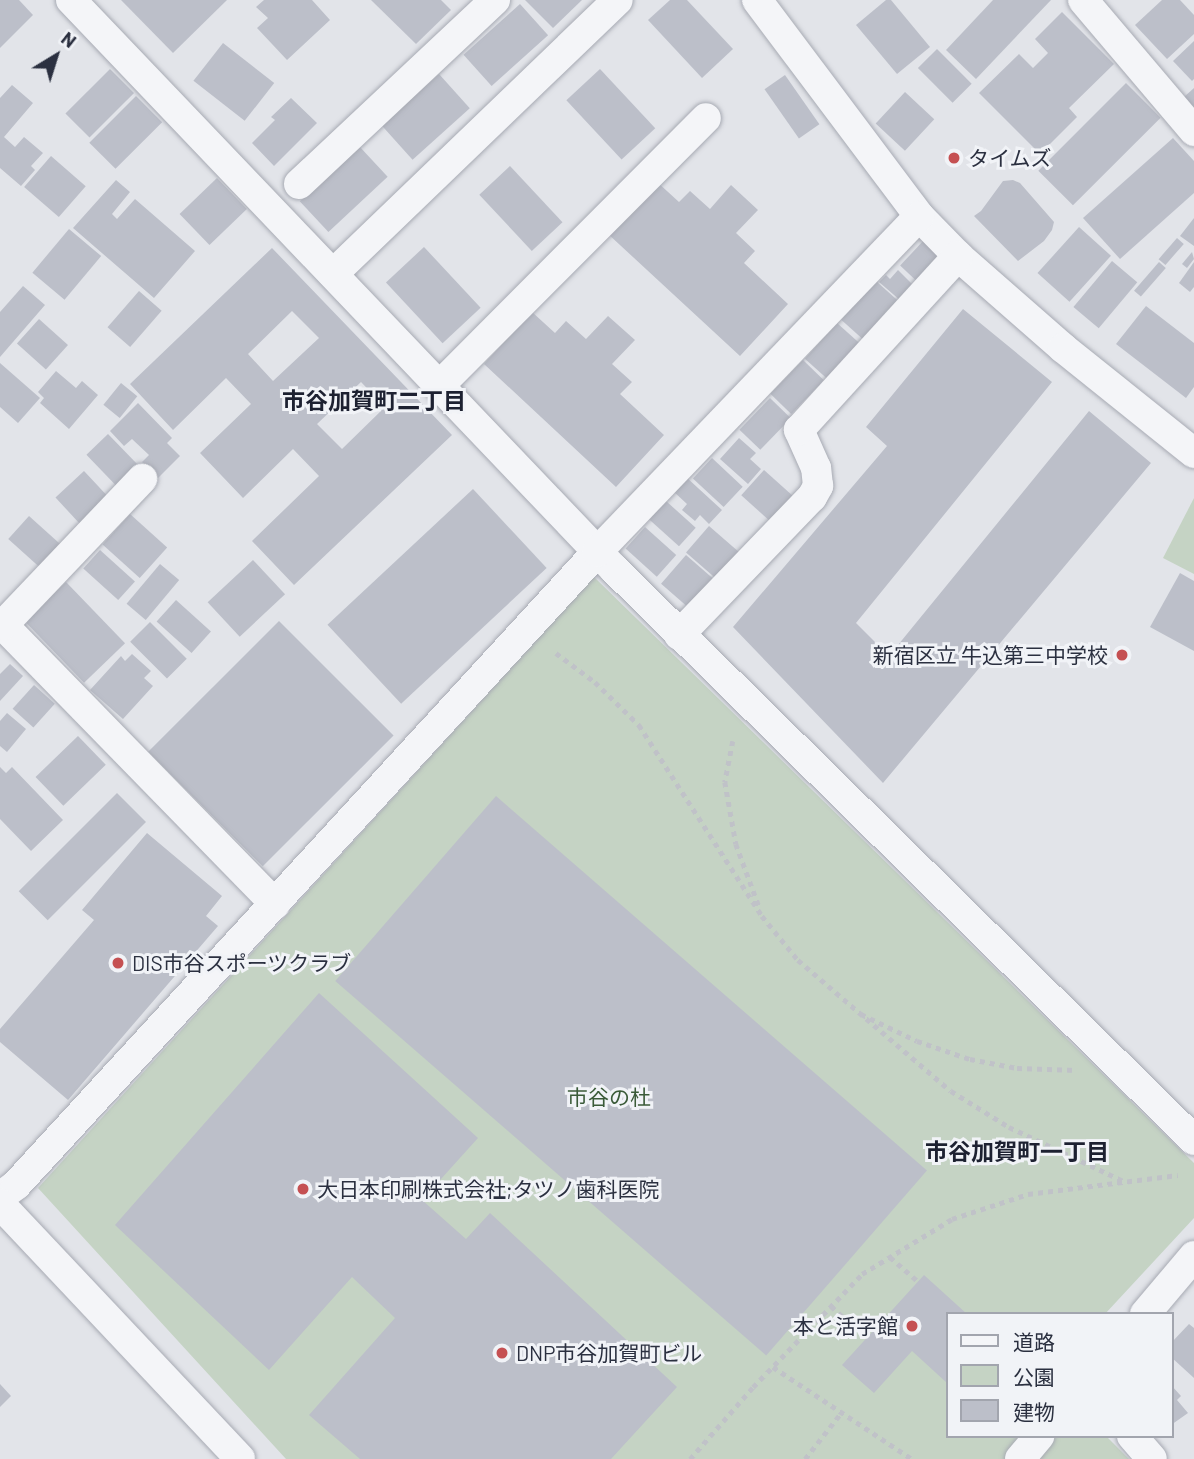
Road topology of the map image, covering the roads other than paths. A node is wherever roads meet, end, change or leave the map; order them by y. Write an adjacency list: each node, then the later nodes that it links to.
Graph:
1 (71, 0): 11 (street)
2 (495, 0): 8 (street)
3 (618, 0): 11 (street)
4 (757, 0): 9 (street)
5 (1083, 0): 7 (street)
6 (706, 118): 12 (street)
7 (1194, 131)
8 (299, 184)
9 (919, 216): 10 (street); 15 (street)
10 (958, 256): 13 (street); 17 (street)
11 (334, 274): 12 (street)
12 (439, 386): 15 (street)
13 (1194, 453)
14 (142, 479): 16 (street)
15 (597, 552): 17 (street); 18 (street)
16 (1, 624): 18 (street)
17 (679, 635): 19 (street)
18 (275, 904): 20 (street)
19 (1194, 1140)
20 (0, 1197)
21 (0, 1204): 26 (street)
22 (1194, 1256): 23 (street)
23 (1147, 1312)
24 (1037, 1438): 27 (street)
25 (1134, 1438): 28 (street)
26 (240, 1459)
27 (1020, 1459)
28 (1152, 1459)

